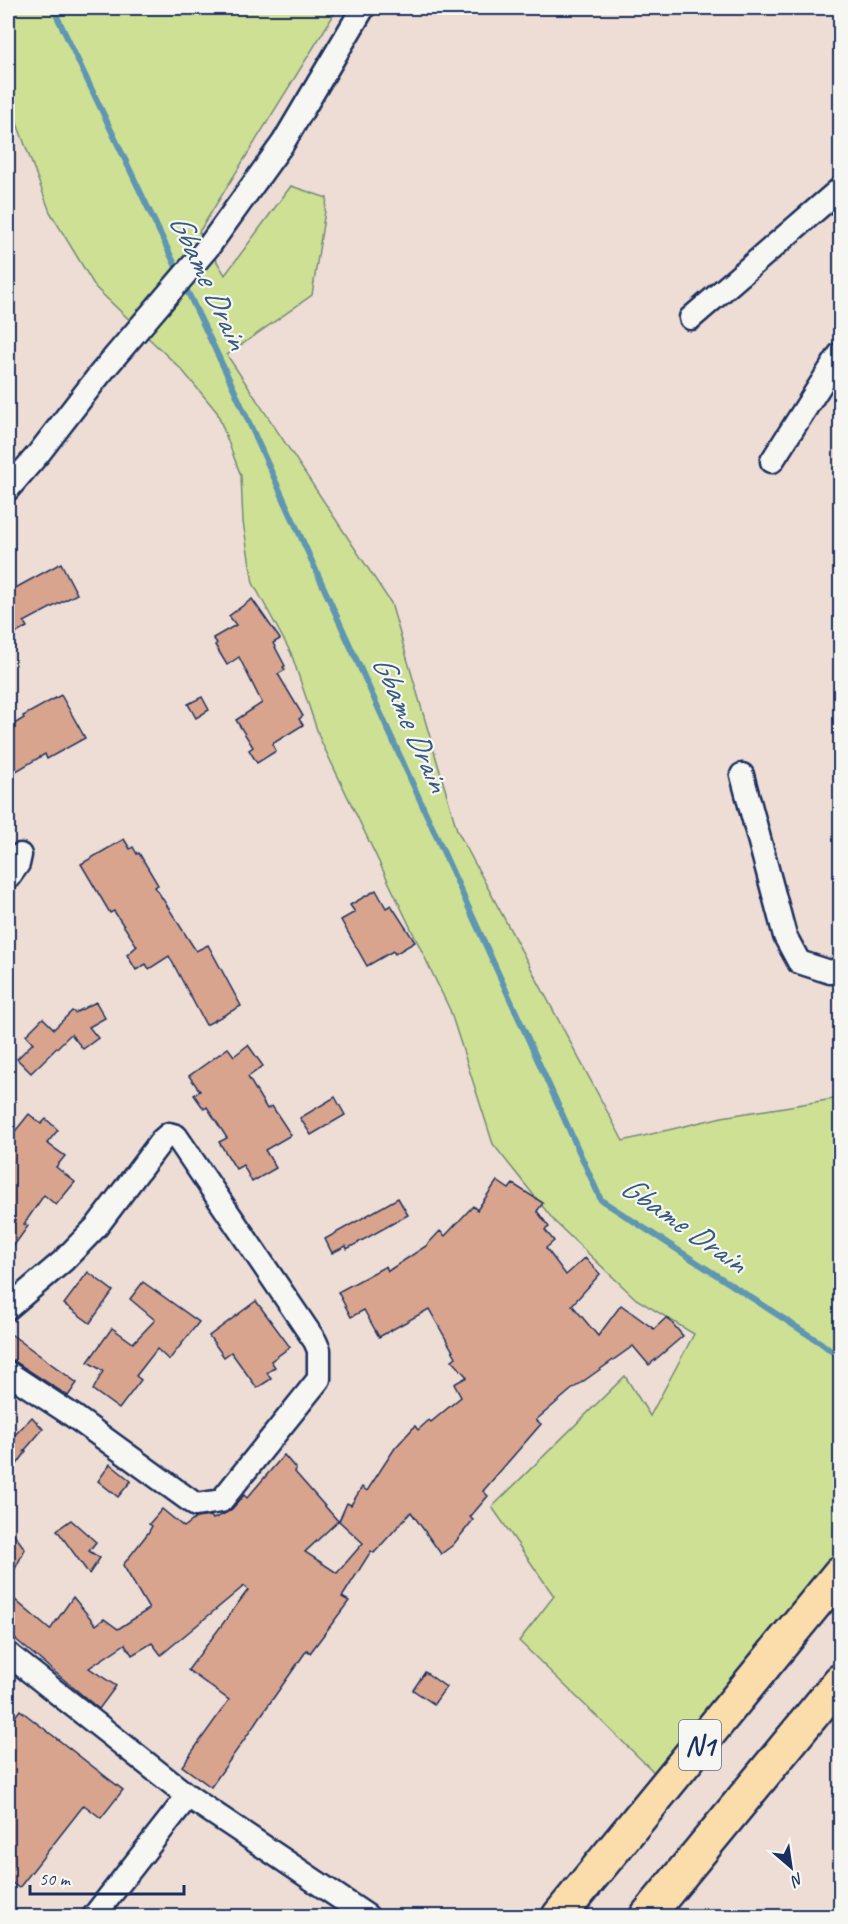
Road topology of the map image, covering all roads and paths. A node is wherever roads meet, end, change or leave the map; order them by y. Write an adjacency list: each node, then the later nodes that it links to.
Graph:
1 (363, 8): 6 (street)
2 (840, 189): 3 (street)
3 (691, 318)
4 (840, 354): 5 (street)
5 (772, 461)
6 (8, 489)
7 (742, 775): 10 (street)
8 (20, 855): 9 (street)
9 (8, 878)
10 (840, 969)
11 (8, 1308): 12 (street)
12 (8, 1373)
13 (840, 1573): 19 (highway, N1)
14 (8, 1654): 16 (street)
15 (840, 1681): 20 (highway, N1)
16 (188, 1796): 17 (street); 18 (street)
17 (94, 1917)
18 (367, 1917)
19 (559, 1917)
20 (647, 1917)

